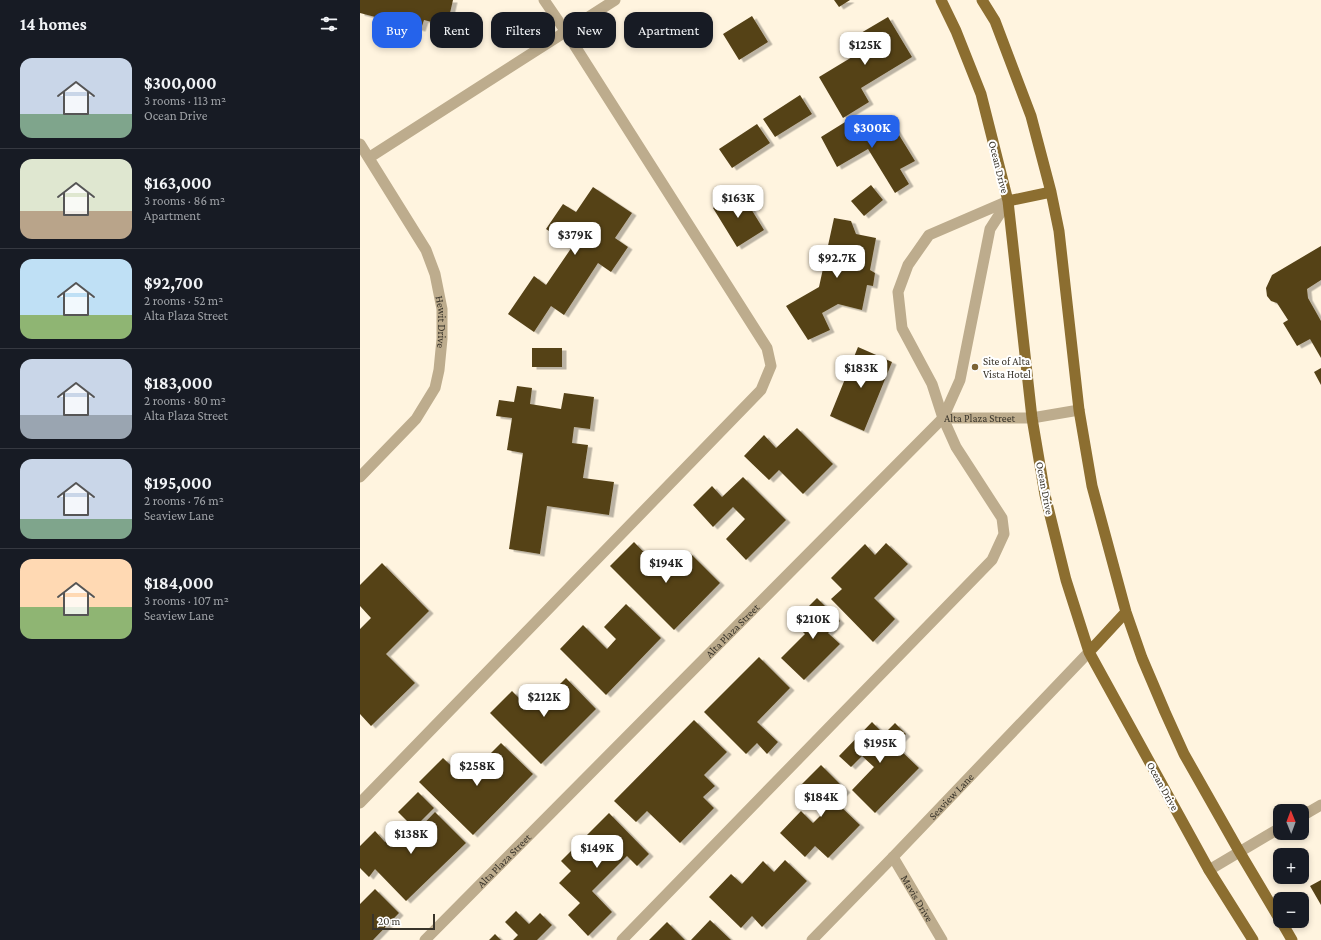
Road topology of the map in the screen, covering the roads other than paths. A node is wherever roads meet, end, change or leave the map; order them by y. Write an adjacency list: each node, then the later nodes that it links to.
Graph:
1 (544, 0): 6 (street)
2 (615, 0): 5 (street)
3 (941, 0): 12 (main road, Ocean Drive)
4 (982, 0): 11 (main road)
5 (597, 12)
6 (563, 28)
7 (563, 34): 10 (street)
8 (576, 48): 19 (street)
9 (360, 144): 10 (street, Hewit Drive)
10 (370, 157): 16 (street, Hewit Drive)
11 (1051, 192): 12 (main road); 13 (main road)
12 (1008, 201): 14 (street); 14 (street); 15 (main road, Ocean Drive)
13 (1079, 410): 15 (street, Alta Plaza Street); 17 (main road)
14 (943, 418): 15 (street, Alta Plaza Street); 28 (street, Alta Plaza Street); 29 (street)
15 (1032, 418): 18 (main road, Ocean Drive)
16 (360, 476)
17 (1126, 612): 18 (main road); 23 (main road)
18 (1089, 652): 24 (street, Seaview Lane); 25 (main road, Ocean Drive)
19 (360, 803)
20 (1321, 805): 21 (street)
21 (1309, 812)
22 (1273, 832): 23 (street)
23 (1239, 851): 25 (street); 26 (main road)
24 (893, 857): 30 (street, Seaview Lane); 31 (street, Mavis Drive)
25 (1209, 870): 32 (main road, Ocean Drive)
26 (1273, 908)
27 (1285, 928): 33 (main road)
28 (425, 940)
29 (622, 940)
30 (812, 940)
31 (942, 940)
32 (1253, 940)
33 (1292, 940)

